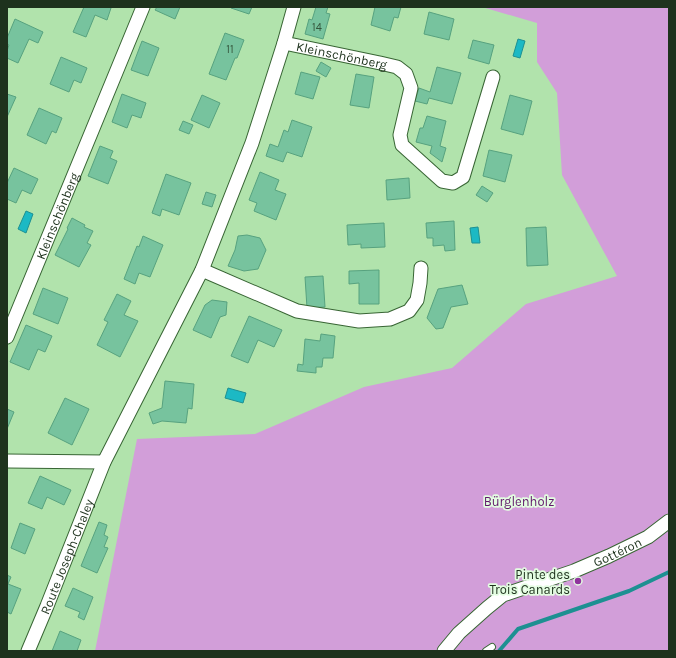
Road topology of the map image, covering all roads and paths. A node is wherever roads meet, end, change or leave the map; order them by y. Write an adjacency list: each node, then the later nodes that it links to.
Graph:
1 (143, 7): 7 (street, Kleinschönberg)
2 (294, 7): 3 (street, Kleinschönberg)
3 (284, 43): 4 (street, Kleinschönberg); 6 (street, Kleinschönberg)
4 (493, 77)
5 (421, 268): 6 (street)
6 (202, 270): 9 (street, Kleinschönberg)
7 (7, 337)
8 (7, 461): 9 (street)
9 (104, 462): 12 (street, Route Joseph-Chaley)
10 (669, 521): 13 (street, Gottéron)
11 (492, 646): 14 (lane)
12 (28, 651)
13 (444, 651)
14 (486, 651)

